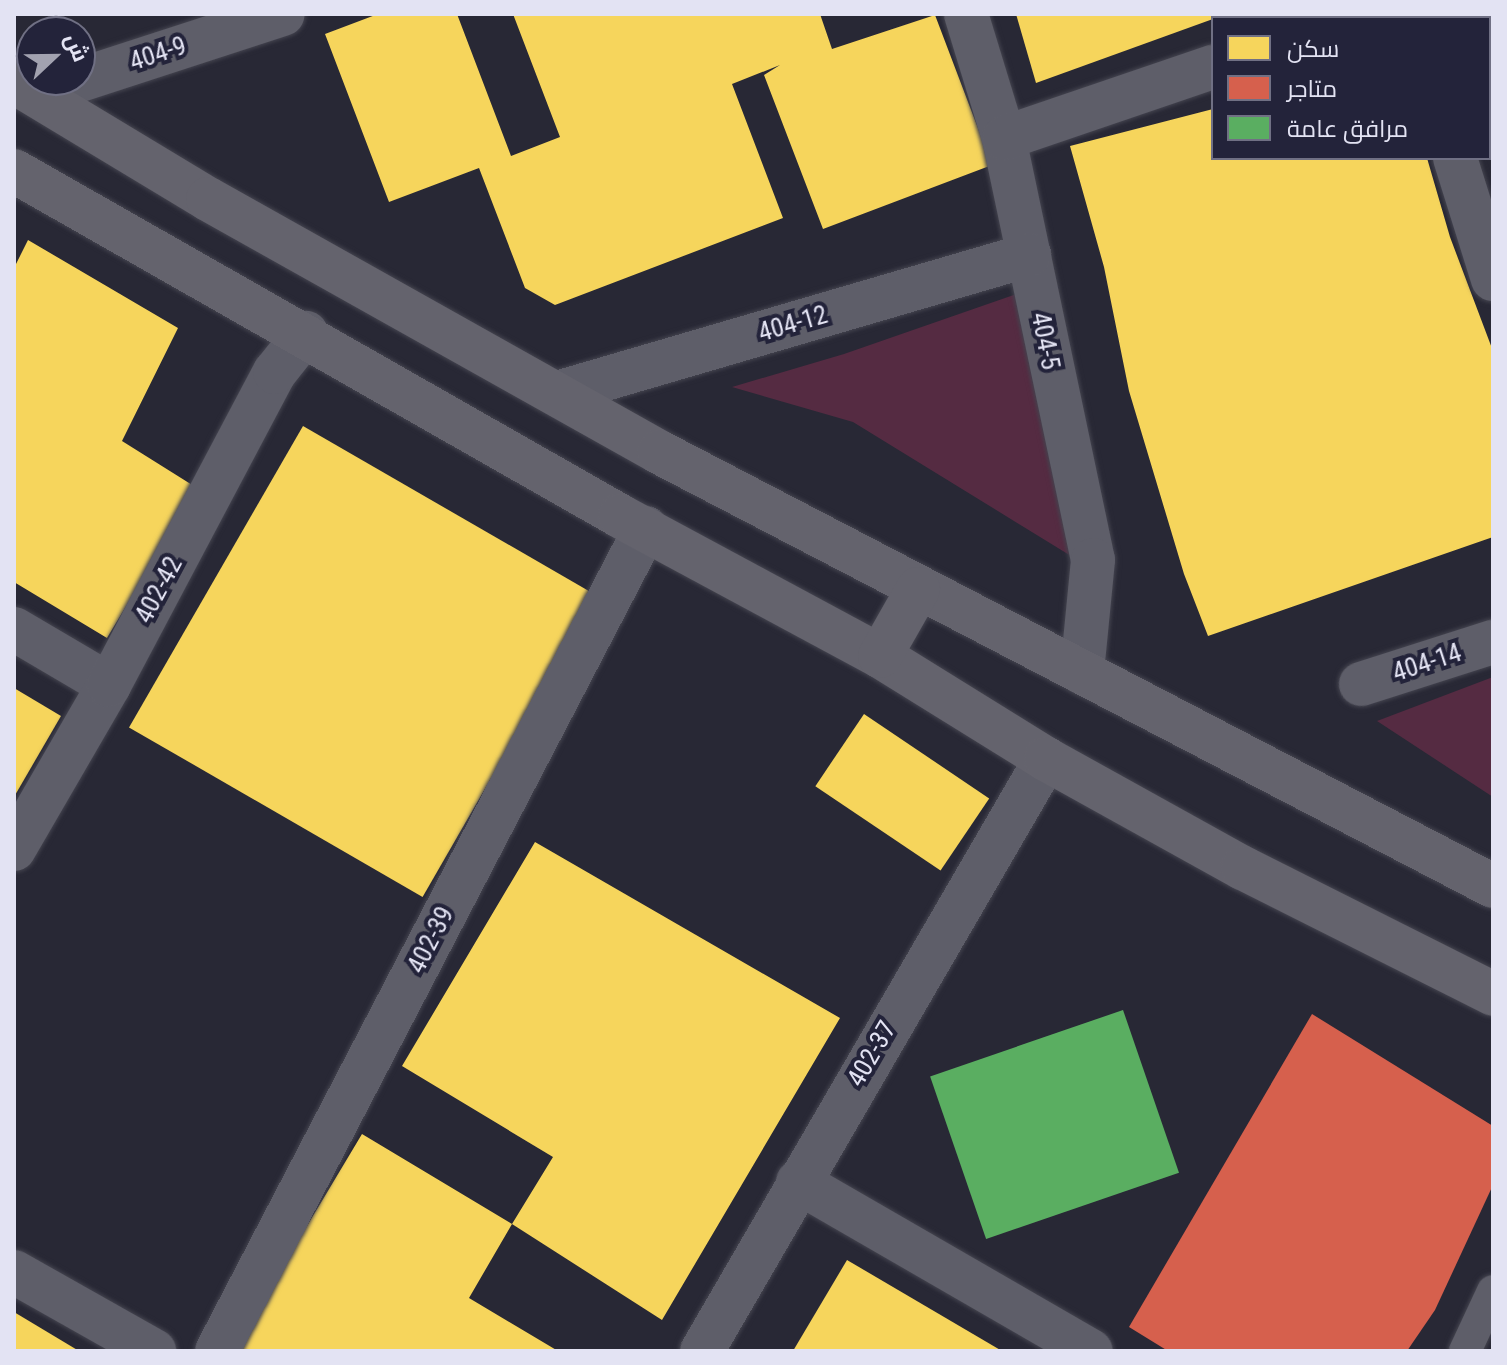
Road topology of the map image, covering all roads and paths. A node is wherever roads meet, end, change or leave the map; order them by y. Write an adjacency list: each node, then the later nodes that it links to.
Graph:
1 (283, 14): 4 (street, 404-9)
2 (966, 14): 6 (street, 404-5)
3 (1211, 68): 6 (street)
4 (96, 71)
5 (70, 96): 12 (main road)
6 (1004, 138): 9 (street, 404-5)
7 (1456, 160): 10 (street)
8 (14, 171): 11 (main road)
9 (1029, 255): 12 (street, 404-12); 18 (street, 404-5)
10 (1493, 279)
11 (306, 333): 13 (main road); 20 (street, 402-42)
12 (557, 393): 14 (main road)
13 (646, 528): 17 (main road); 29 (street, 402-39)
14 (918, 589): 17 (main road); 18 (main road)
15 (14, 629): 20 (street)
16 (1493, 642): 19 (street, 404-14)
17 (880, 656): 21 (main road)
18 (1082, 672): 23 (main road)
19 (1361, 684)
20 (109, 685): 22 (street, 402-42)
21 (1046, 759): 24 (main road); 25 (street, 402-37)
22 (14, 849)
23 (1493, 886)
24 (1493, 994)
25 (798, 1182): 30 (street, 402-37); 31 (street)
26 (14, 1272): 28 (street)
27 (1493, 1291): 32 (lane)
28 (154, 1351)
29 (217, 1351)
30 (702, 1351)
31 (1091, 1351)
32 (1465, 1351)

